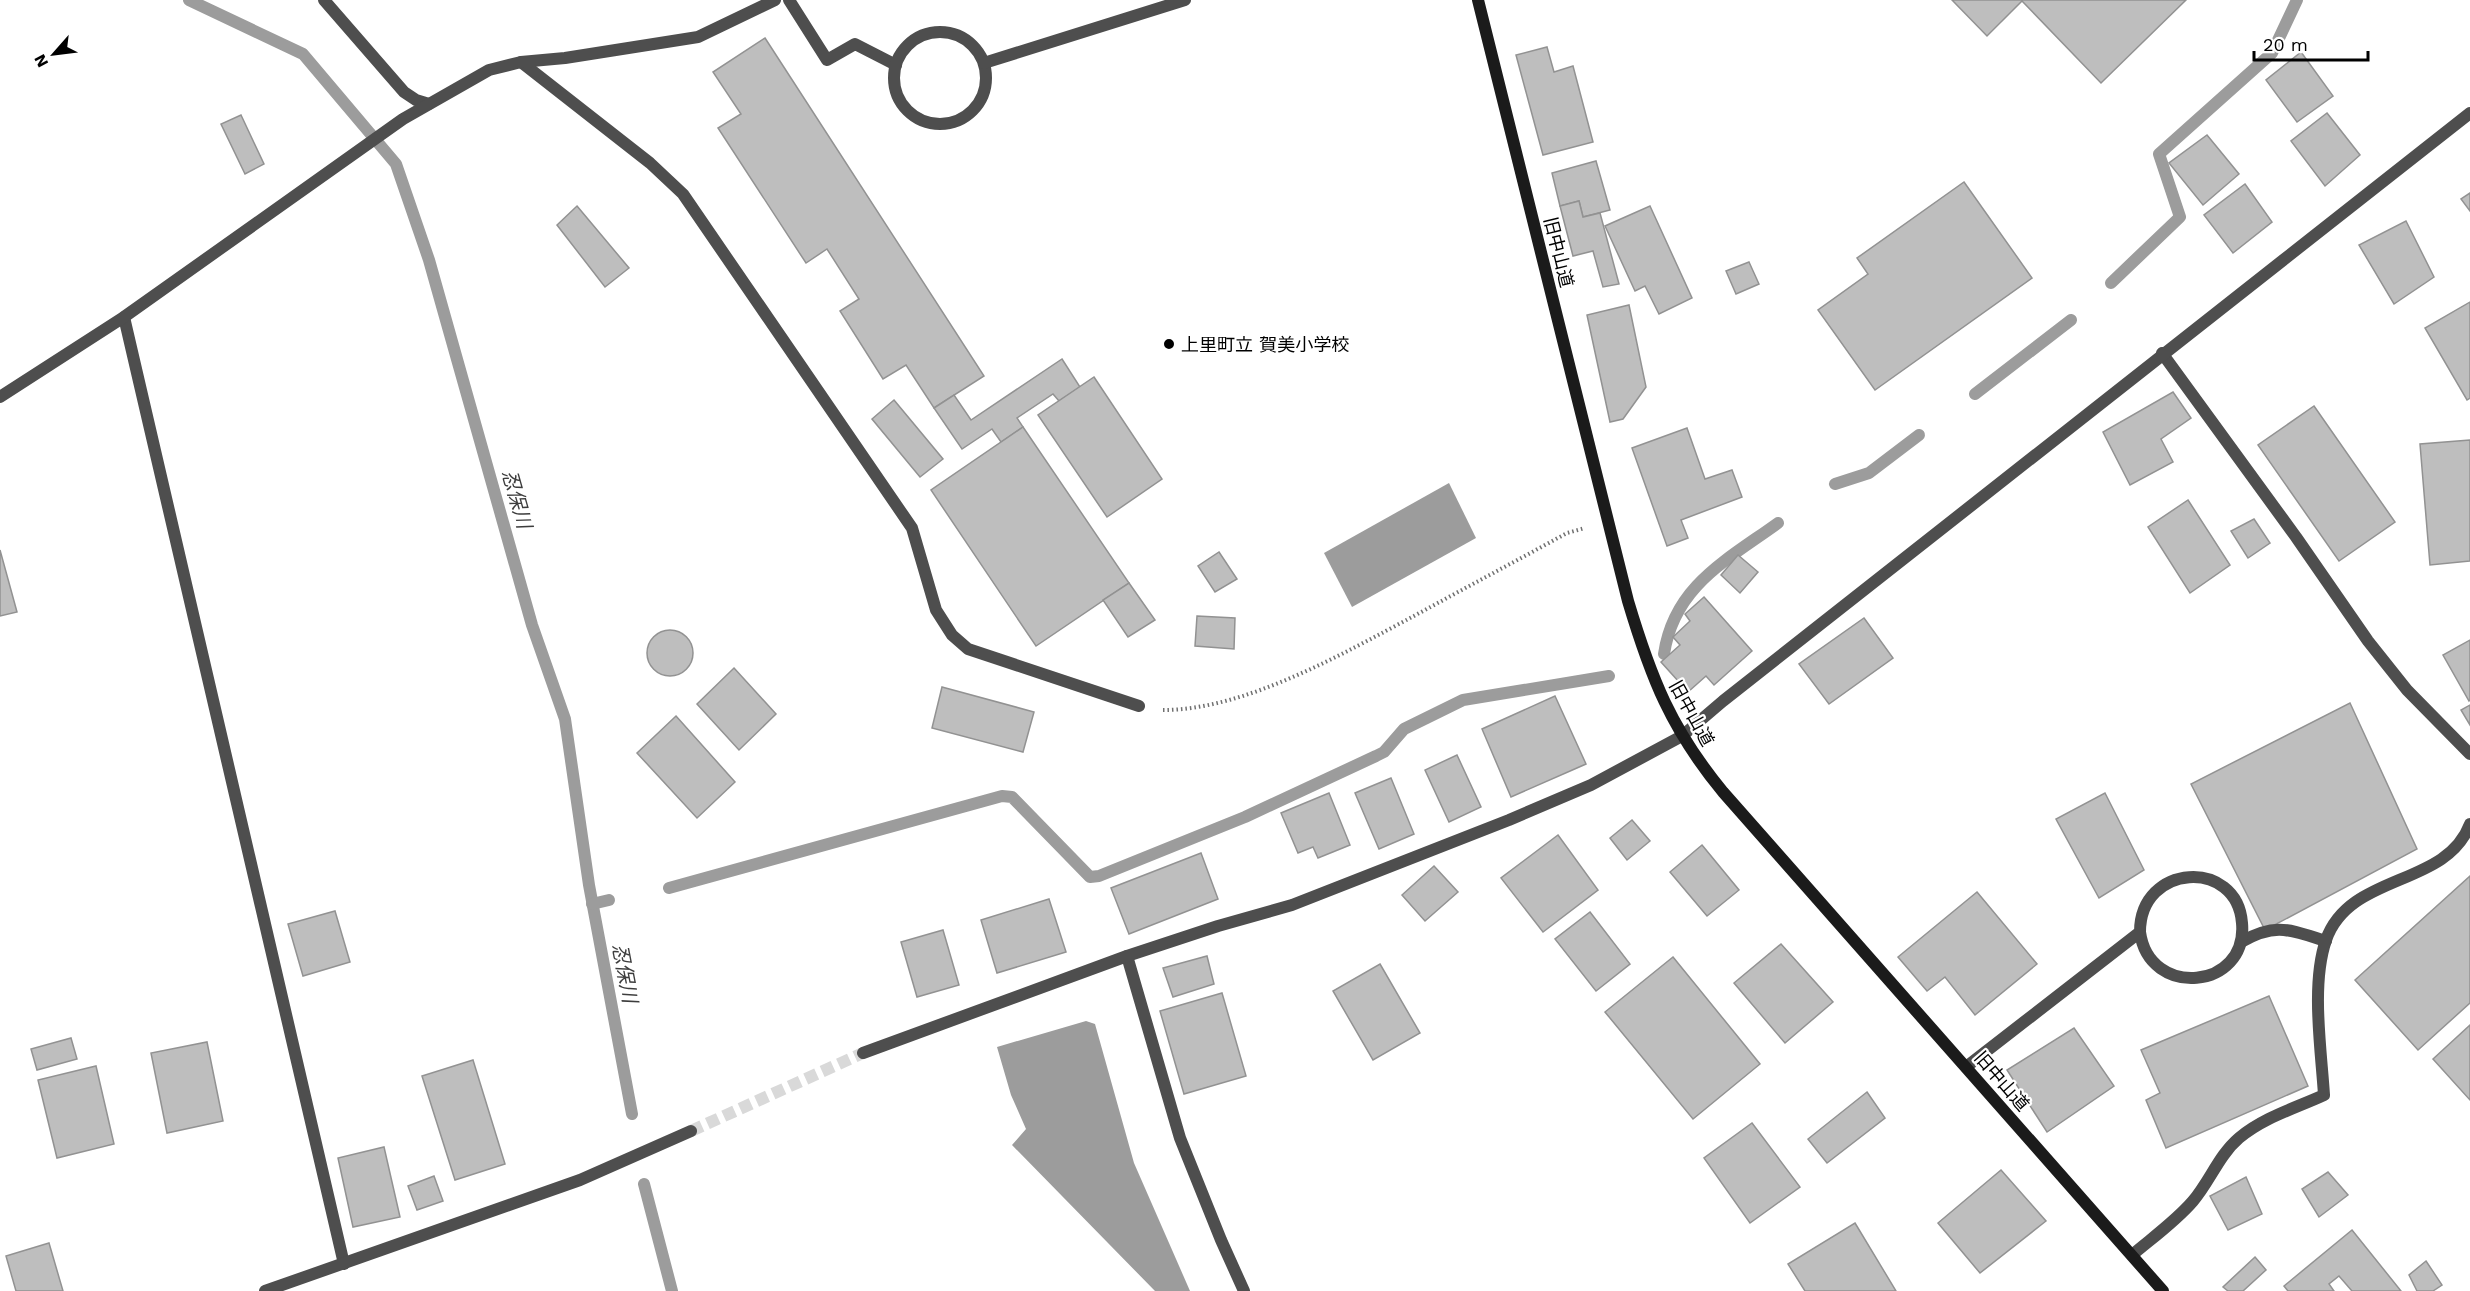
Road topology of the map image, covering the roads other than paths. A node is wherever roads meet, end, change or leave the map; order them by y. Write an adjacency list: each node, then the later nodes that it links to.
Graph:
1 (324, 0): 9 (street)
2 (775, 0): 6 (street)
3 (789, 0): 8 (street)
4 (1185, 0): 7 (street)
5 (1478, 0): 15 (main road, 旧中山道)
6 (521, 62): 9 (street); 14 (street)
7 (984, 63): 8 (street); 8 (street)
8 (896, 65)
9 (429, 104): 11 (street)
10 (2470, 112): 12 (street)
11 (124, 317): 13 (street); 26 (street)
12 (2162, 353): 15 (street); 16 (street)
13 (0, 397)
14 (1138, 706)
15 (1682, 736): 21 (street); 23 (main road, 旧中山道)
16 (2470, 754)
17 (2470, 824): 19 (street)
18 (2140, 932): 20 (street); 20 (street); 23 (street)
19 (2326, 941): 20 (street); 25 (street)
20 (2241, 942)
21 (1127, 956): 22 (street); 28 (street)
22 (863, 1053)
23 (1966, 1067): 25 (main road, 旧中山道)
24 (691, 1131): 26 (street)
25 (2132, 1255): 29 (main road, 旧中山道)
26 (344, 1264): 27 (street)
27 (265, 1291)
28 (1244, 1291)
29 (2163, 1291)

